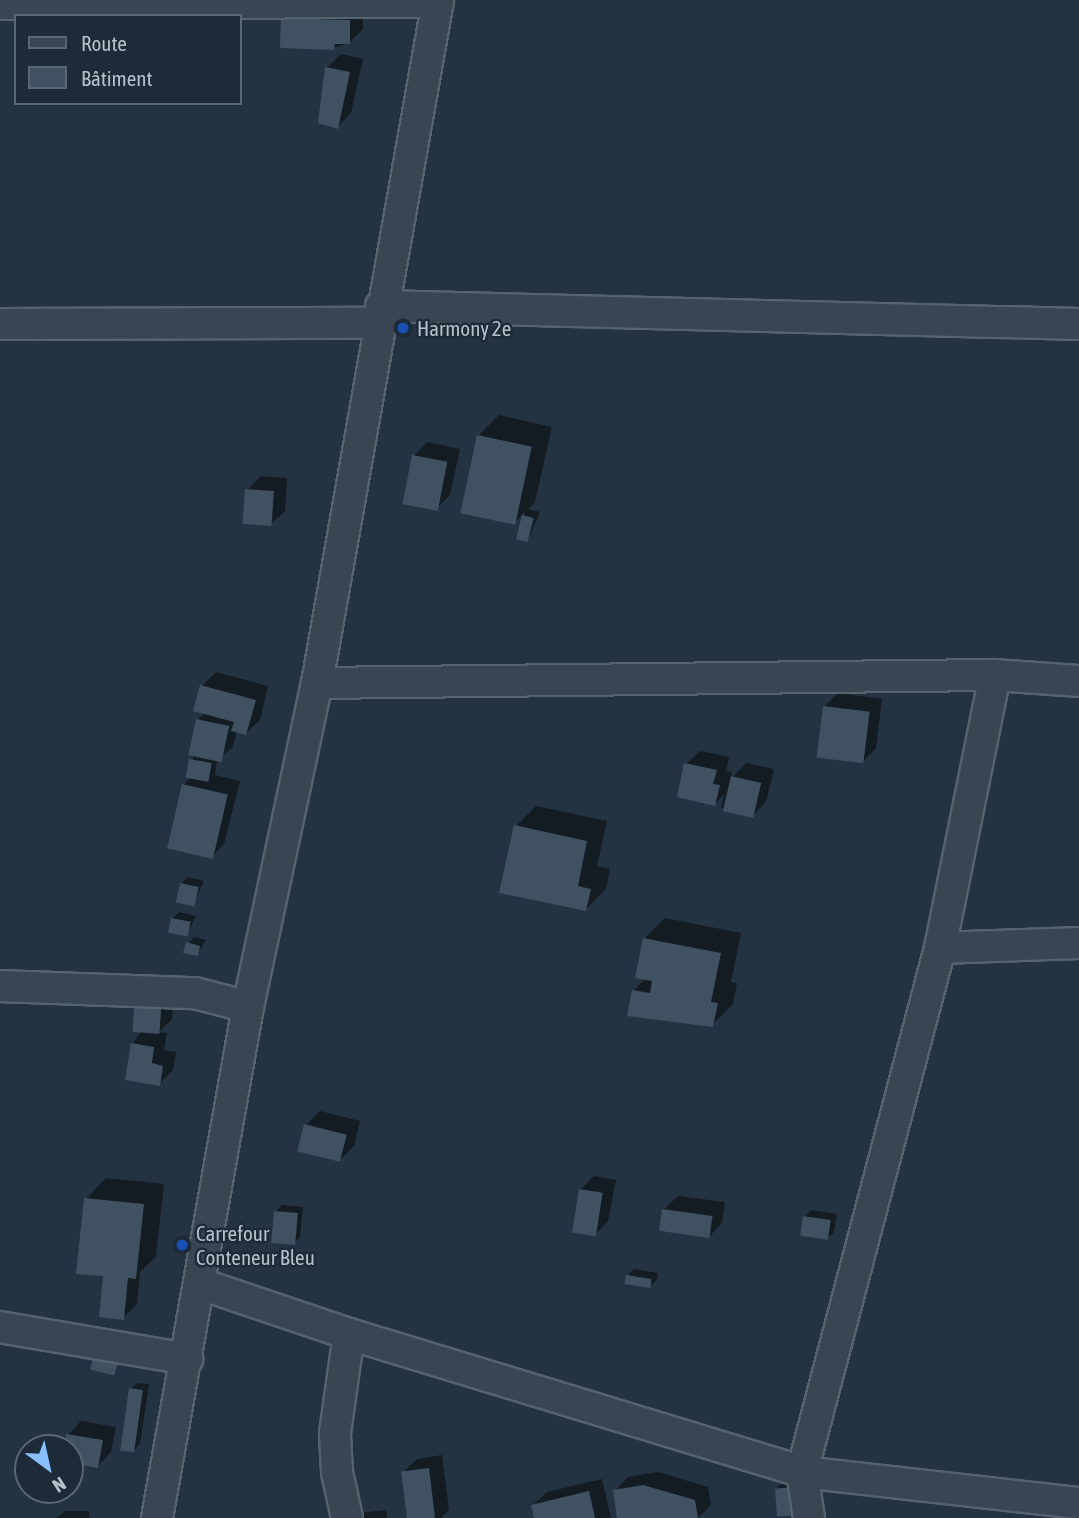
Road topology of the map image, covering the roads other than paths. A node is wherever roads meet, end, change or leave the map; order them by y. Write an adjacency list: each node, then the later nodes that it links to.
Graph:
1 (438, 1): 2 (street); 4 (street)
2 (151, 2): 3 (street)
3 (0, 4)
4 (380, 314): 5 (street); 6 (street); 9 (street)
5 (0, 324)
6 (1079, 324)
7 (995, 675): 8 (street); 9 (street); 11 (street)
8 (1079, 681)
9 (317, 683): 13 (street)
10 (1079, 943): 11 (street)
11 (940, 948): 18 (street)
12 (0, 986): 13 (street)
13 (248, 1007): 14 (street)
14 (201, 1284): 16 (street); 17 (street)
15 (0, 1326): 17 (street)
16 (349, 1334): 18 (street); 21 (street)
17 (187, 1359): 20 (street)
18 (802, 1472): 19 (street); 22 (street)
19 (1078, 1508)
20 (157, 1518)
21 (347, 1518)
22 (809, 1518)

